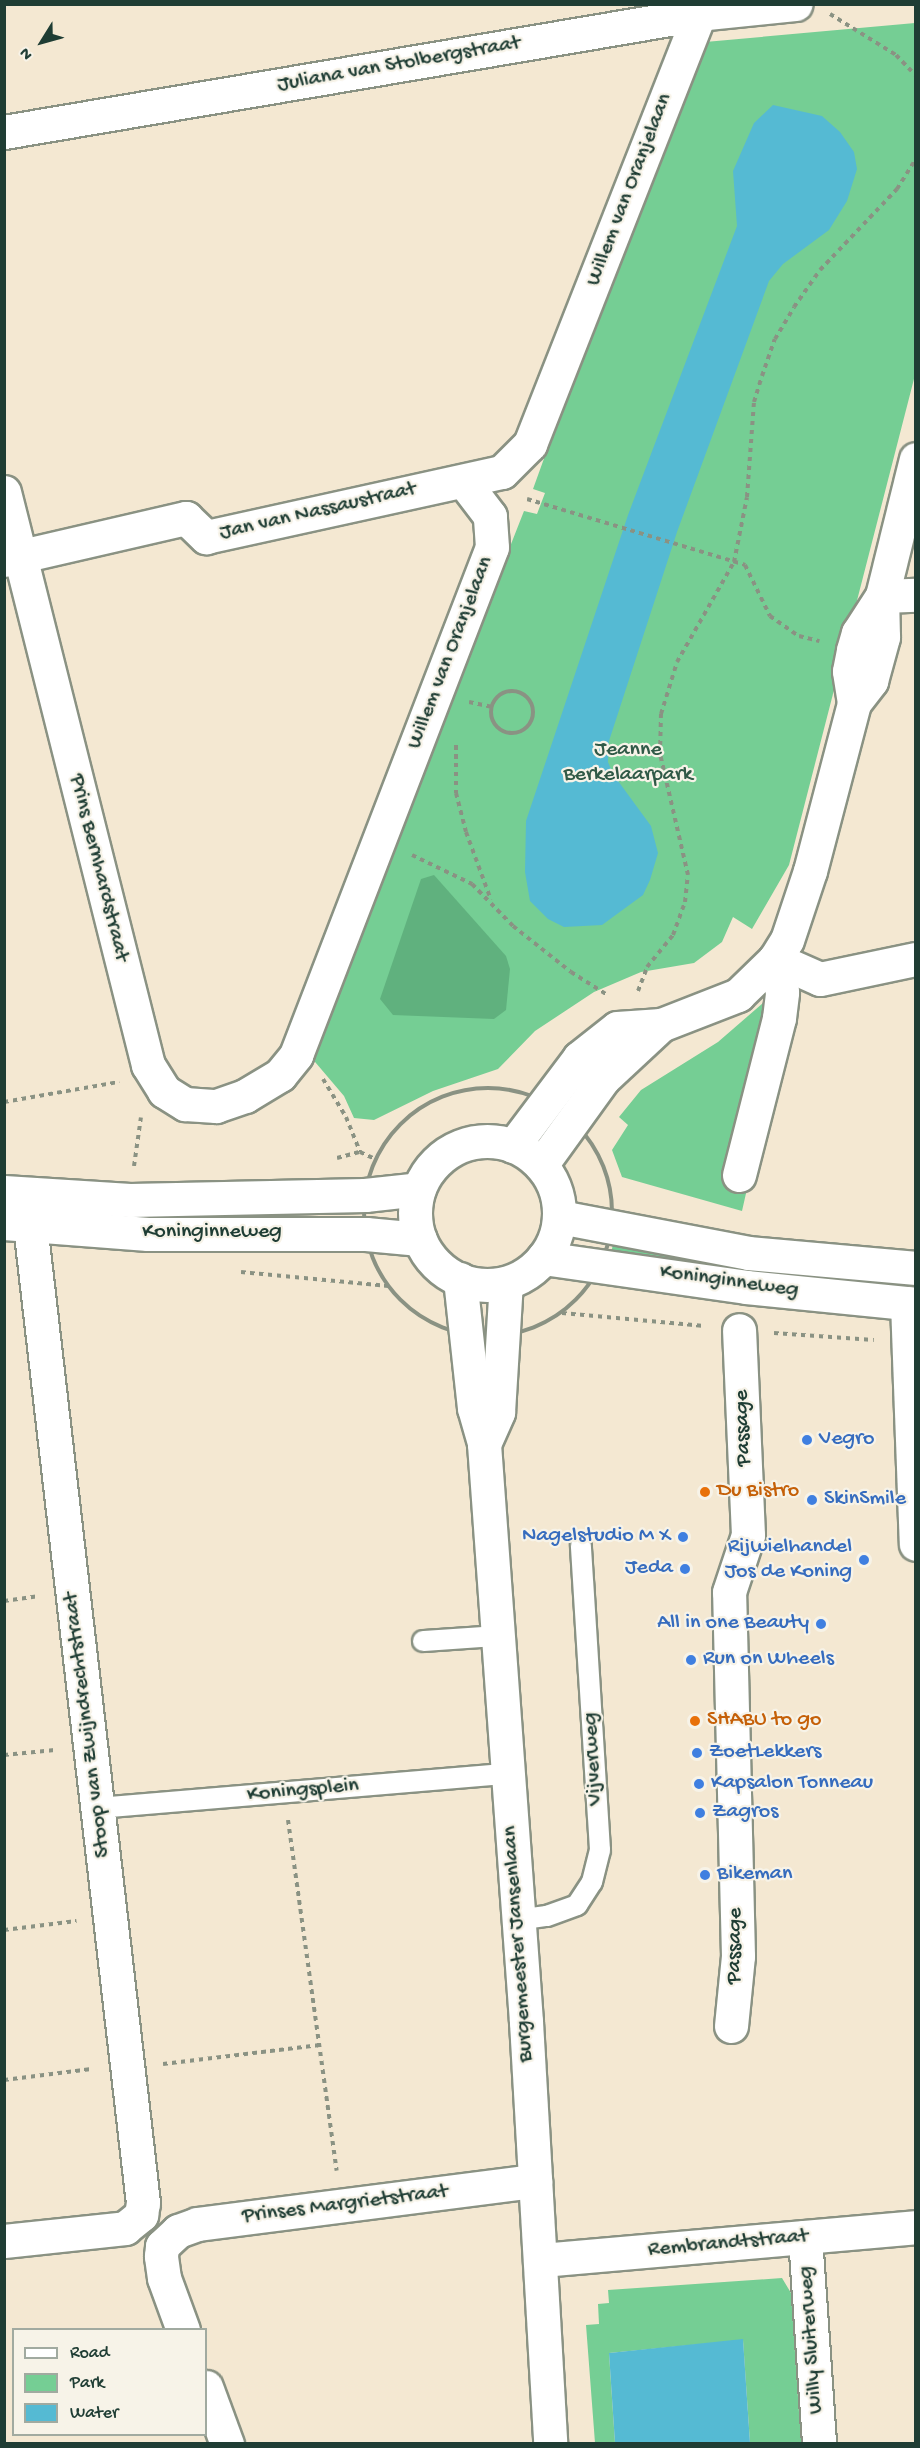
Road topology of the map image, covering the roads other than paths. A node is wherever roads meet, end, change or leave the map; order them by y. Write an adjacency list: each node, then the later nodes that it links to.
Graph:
1 (810, 8): 2 (street, Juliana van Stolbergstraat)
2 (699, 14): 3 (street, Juliana van Stolbergstraat); 5 (street, Willem van Oranjelaan)
3 (4, 132)
4 (915, 459): 9 (street)
5 (464, 483): 7 (street, Jan van Nassaustraat); 14 (street, Willem van Oranjelaan)
6 (4, 492): 7 (street, Prins Bernhardstraat)
7 (12, 559): 14 (street, Prins Bernhardstraat)
8 (915, 595): 9 (street)
9 (882, 596): 10 (street); 10 (street)
10 (855, 703): 11 (street)
11 (775, 959): 12 (street); 13 (street); 17 (street)
12 (915, 959)
13 (661, 1026): 15 (street); 16 (street)
14 (296, 1054)
15 (513, 1146): 16 (street); 18 (street)
16 (541, 1165): 20 (street)
17 (739, 1174)
18 (419, 1189): 19 (street, Koninginneweg); 22 (street)
19 (4, 1192)
20 (560, 1217): 23 (street); 24 (street, Koninginneweg)
21 (17, 1224): 22 (street, Koninginneweg); 35 (street, Stoop van Zwijndrechtstraat)
22 (420, 1239): 25 (street)
23 (543, 1258): 26 (street); 27 (street, Koninginneweg)
24 (915, 1268)
25 (460, 1280): 26 (street); 29 (street, Burgemeester Jansenlaan)
26 (506, 1283): 29 (street, Burgemeester Jansenlaan)
27 (911, 1304): 30 (street)
28 (740, 1330): 37 (street, Passage)
29 (484, 1444): 32 (street, Burgemeester Jansenlaan)
30 (915, 1544)
31 (581, 1546): 36 (lane, Vijverweg)
32 (496, 1636): 33 (lane); 34 (street, Burgemeester Jansenlaan)
33 (423, 1641)
34 (506, 1774): 35 (lane, Koningsplein); 36 (street, Burgemeester Jansenlaan)
35 (99, 1808): 41 (street, Stoop van Zwijndrechtstraat)
36 (517, 1920): 38 (street, Burgemeester Jansenlaan)
37 (731, 2026)
38 (535, 2181): 42 (street, Burgemeester Jansenlaan); 43 (street, Prinses Margrietstraat)
39 (915, 2227): 40 (street, Rembrandtstraat)
40 (805, 2237): 42 (street, Rembrandtstraat); 47 (street, Willy Sluiterweg)
41 (4, 2241)
42 (541, 2260): 46 (street, Burgemeester Jansenlaan)
43 (182, 2328)
44 (207, 2390): 45 (street)
45 (227, 2444)
46 (550, 2444)
47 (819, 2444)

